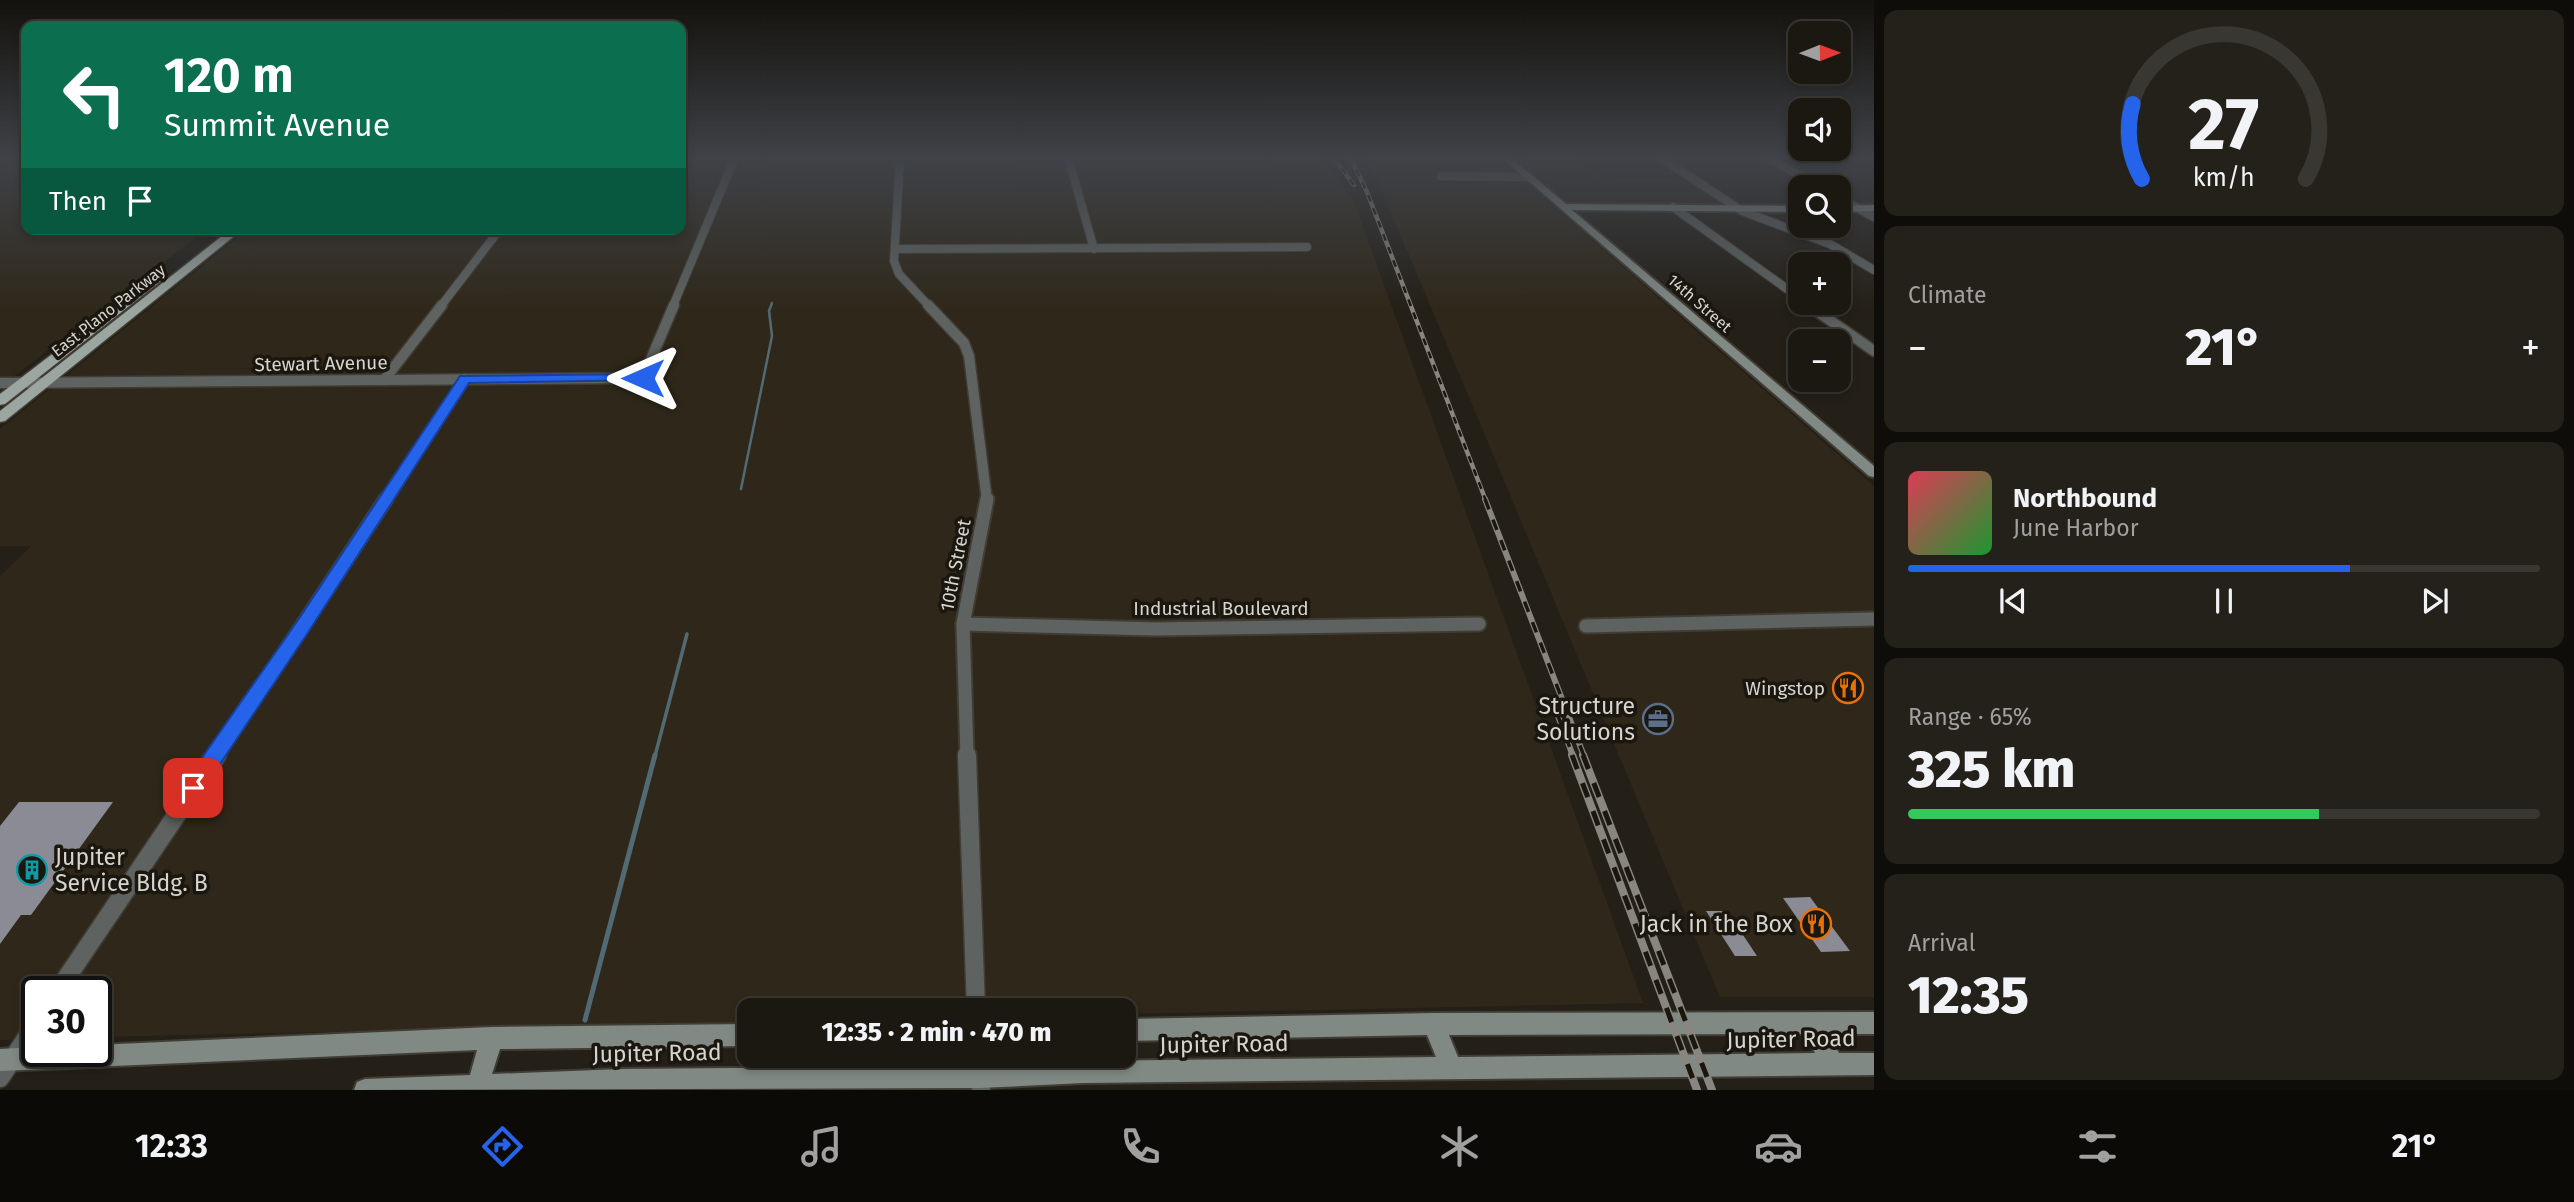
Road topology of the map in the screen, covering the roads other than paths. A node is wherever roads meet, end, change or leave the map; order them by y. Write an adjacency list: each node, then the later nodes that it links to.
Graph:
1 (714, 208): 25 (street, Stewart Avenue)
2 (897, 208): 18 (street, 10th Street)
3 (1083, 208): 17 (street)
4 (1565, 208): 32 (main road, 14th Street)
5 (1673, 208): 22 (street)
6 (1730, 208): 7 (main road)
7 (1739, 208): 9 (main road); 21 (street)
8 (1874, 208): 11 (main road)
9 (1788, 209)
10 (1851, 209): 11 (main road)
11 (1857, 209): 12 (street)
12 (1874, 217)
13 (213, 235): 19 (main road, East Plano Parkway)
14 (231, 235): 20 (main road, East Plano Parkway)
15 (495, 235): 26 (street)
16 (1307, 247): 17 (street)
17 (1094, 248): 18 (street)
18 (895, 249): 34 (street, 10th Street)
19 (183, 258): 20 (main road); 28 (main road, East Plano Parkway)
20 (202, 259): 29 (main road, East Plano Parkway)
21 (1874, 270)
22 (1788, 290)
23 (1823, 315): 24 (street)
24 (1874, 351)
25 (465, 379): 26 (street, Stewart Avenue); 37 (street)
26 (384, 380): 29 (street, Stewart Avenue)
27 (0, 383): 28 (street, Stewart Avenue)
28 (22, 383): 29 (street, Stewart Avenue); 30 (main road, East Plano Parkway)
29 (43, 383): 31 (main road, East Plano Parkway)
30 (0, 401)
31 (0, 418)
32 (1874, 473)
33 (1874, 619): 36 (street)
34 (962, 624): 35 (street, Industrial Boulevard); 38 (street, 10th Street)
35 (1479, 624)
36 (1586, 626)
37 (68, 976)
38 (976, 998)
39 (1874, 1023): 41 (main road, Jupiter Road)
40 (1434, 1024): 41 (main road, Jupiter Road); 42 (main road, Jupiter Road); 49 (main road)
41 (1811, 1024): 47 (main road)
42 (1136, 1030)
43 (737, 1035): 44 (main road, Jupiter Road)
44 (492, 1038): 48 (main road, Jupiter Road); 51 (main road)
45 (21, 1043): 48 (street)
46 (1874, 1064): 47 (main road, Jupiter Road)
47 (1833, 1065): 49 (main road, Jupiter Road)
48 (4, 1066)
49 (1451, 1068): 50 (main road, Jupiter Road)
50 (980, 1074): 51 (main road, Jupiter Road)
51 (478, 1084): 52 (main road, Jupiter Road)
52 (365, 1090)

